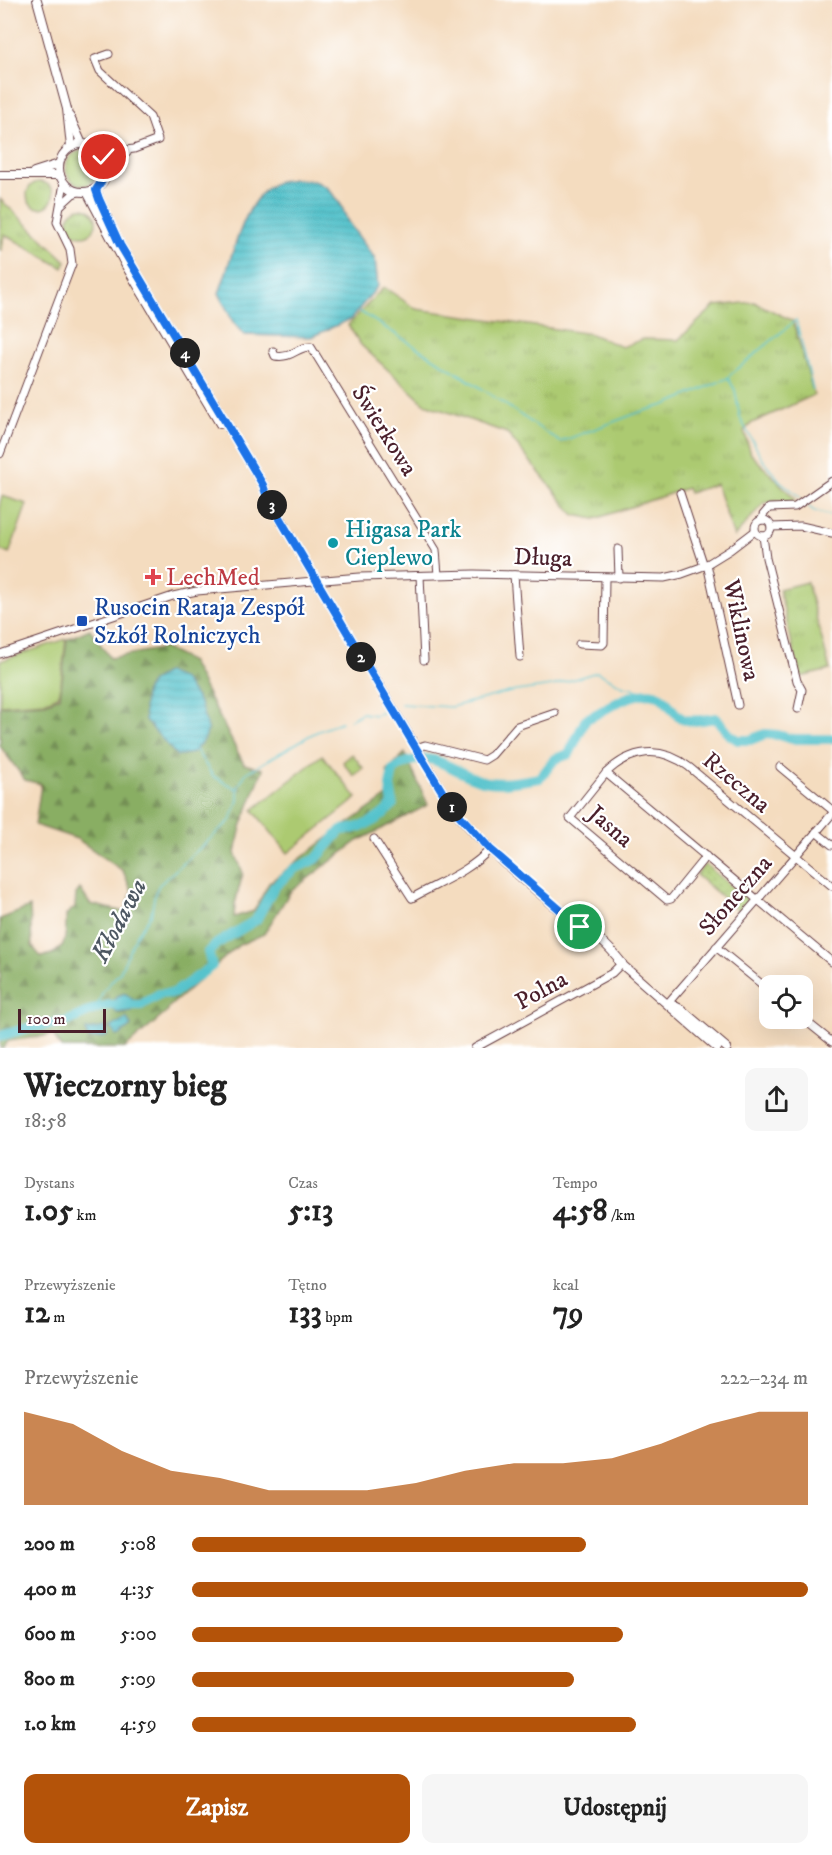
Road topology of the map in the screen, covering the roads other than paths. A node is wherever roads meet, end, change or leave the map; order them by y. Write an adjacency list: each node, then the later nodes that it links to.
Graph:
1 (37, 0): 3 (main road)
2 (109, 54): 6 (street)
3 (67, 110): 4 (main road); 5 (main road)
4 (82, 144): 5 (main road); 7 (main road)
5 (71, 147): 8 (main road)
6 (135, 148): 7 (street); 9 (street)
7 (102, 153): 9 (main road)
8 (59, 164): 11 (main road); 12 (main road)
9 (107, 165): 13 (main road)
10 (0, 175): 11 (main road)
11 (23, 175): 12 (main road)
12 (62, 179): 13 (main road); 14 (street)
13 (87, 191): 14 (street); 31 (main road)
14 (60, 207): 16 (street)
15 (273, 351): 26 (street, Świerkowa)
16 (0, 454)
17 (832, 480): 19 (street, Długa)
18 (680, 493): 25 (street, Wiklinowa)
19 (762, 520): 20 (street); 21 (street, Długa)
20 (771, 527): 22 (street); 23 (street)
21 (755, 531): 23 (street); 25 (street, Długa)
22 (832, 533)
23 (763, 536): 37 (street)
24 (618, 549): 30 (street)
25 (706, 565): 30 (street, Długa); 36 (street, Wiklinowa)
26 (438, 575): 27 (street, Długa); 28 (street, Długa)
27 (514, 575): 29 (street, Długa); 34 (street)
28 (420, 576): 31 (street, Długa); 35 (street)
29 (605, 578): 30 (street, Długa); 32 (street)
30 (619, 578)
31 (317, 580): 33 (street, Długa); 39 (main road)
32 (579, 644)
33 (0, 654)
34 (520, 657)
35 (424, 660)
36 (738, 705)
37 (798, 709)
38 (555, 713): 39 (street)
39 (417, 751): 46 (main road)
40 (780, 767): 42 (street)
41 (606, 773): 47 (street, Rzeczna); 48 (street, Jasna); 48 (street, Jasna)
42 (832, 812): 43 (street, Słoneczna)
43 (816, 832): 45 (street); 47 (street, Słoneczna)
44 (374, 839): 46 (street)
45 (832, 845)
46 (490, 849): 53 (main road)
47 (795, 855): 49 (street, Rzeczna); 50 (street, Słoneczna)
48 (706, 856): 50 (street, Jasna)
49 (832, 886)
50 (756, 899): 51 (street, Słoneczna); 52 (street, Jasna)
51 (716, 947): 54 (street); 55 (street, Słoneczna)
52 (832, 962)
53 (622, 963): 55 (main road); 58 (street, Polna)
54 (759, 982)
55 (668, 1003): 59 (main road); 60 (main road)
56 (813, 1027): 57 (street)
57 (832, 1042)
58 (475, 1048)
59 (717, 1048)
60 (727, 1048)

